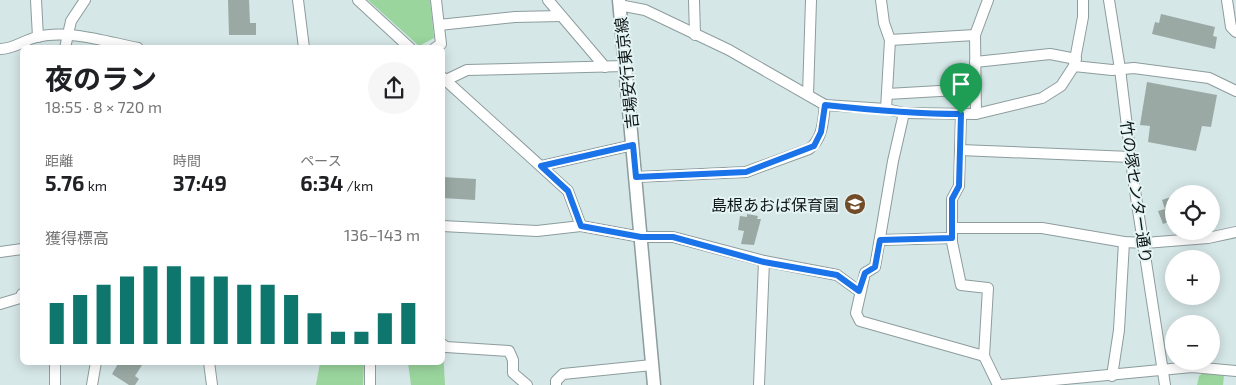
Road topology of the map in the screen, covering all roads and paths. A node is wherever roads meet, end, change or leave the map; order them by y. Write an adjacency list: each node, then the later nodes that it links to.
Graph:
1 (36, 0): 21 (street)
2 (85, 0): 18 (street)
3 (298, 0): 25 (street)
4 (358, 0): 26 (street)
5 (436, 0): 16 (street)
6 (548, 0): 15 (street)
7 (694, 0): 19 (street)
8 (811, 0): 39 (street)
9 (882, 0): 22 (street)
10 (988, 0): 20 (street)
11 (1083, 0): 30 (street)
12 (1109, 0): 33 (street, 竹の塚センター通り)
13 (1227, 0): 17 (street)
14 (619, 2): 19 (street); 31 (main road, 吉場安行東京線)
15 (561, 16): 16 (street); 32 (street)
16 (438, 24): 27 (street)
17 (1236, 32)
18 (68, 35): 21 (street); 23 (street); 24 (street)
19 (695, 35): 39 (street)
20 (975, 35): 22 (street); 29 (street)
21 (38, 37): 28 (street)
22 (890, 40): 38 (street)
23 (66, 45)
24 (122, 45)
25 (304, 45)
26 (407, 45)
27 (439, 45)
28 (0, 49)
29 (975, 62): 30 (street); 36 (street)
30 (1075, 62): 33 (street); 44 (street)
31 (625, 66): 32 (street); 45 (main road, 吉場安行東京線)
32 (605, 67): 34 (street)
33 (1120, 69): 37 (street); 47 (street, 竹の塚センター通り)
34 (445, 78)
35 (445, 79): 48 (street)
36 (976, 90): 38 (street); 44 (street)
37 (1236, 91)
38 (887, 94): 41 (street)
39 (808, 95): 40 (street)
40 (825, 105): 41 (street); 49 (street)
41 (886, 109): 42 (street)
42 (904, 114): 43 (street); 55 (street)
43 (961, 114): 44 (street); 46 (street)
44 (976, 114)
45 (633, 145): 48 (street); 49 (main road, 吉場安行東京線)
46 (960, 150): 47 (street); 53 (street)
47 (1131, 157): 57 (street, 竹の塚センター通り)
48 (541, 166): 51 (street)
49 (636, 177): 54 (main road, 吉場安行東京線)
50 (445, 226): 51 (street)
51 (581, 226): 54 (street)
52 (1236, 232): 57 (street)
53 (952, 233): 55 (street); 56 (street); 65 (street)
54 (641, 237): 60 (street); 70 (main road, 吉場安行東京線)
55 (880, 240): 61 (street)
56 (1124, 242): 57 (street); 73 (street)
57 (1145, 243): 71 (street, 竹の塚センター通り)
58 (20, 249): 59 (street)
59 (0, 252)
60 (764, 262): 61 (street); 81 (street)
61 (859, 291): 65 (street)
62 (20, 298): 63 (street)
63 (0, 304)
64 (445, 346): 78 (street)
65 (984, 356): 82 (street)
66 (55, 365): 74 (street)
67 (95, 365): 75 (street)
68 (209, 365): 76 (street)
69 (370, 365): 77 (street)
70 (652, 365): 79 (street); 80 (main road, 吉場安行東京線)
71 (1163, 370): 72 (street); 73 (street); 84 (street, 竹の塚センター通り)
72 (1236, 370)
73 (1112, 376): 83 (street)
74 (55, 385)
75 (92, 385)
76 (212, 385)
77 (370, 385)
78 (527, 385)
79 (556, 385)
80 (654, 385)
81 (759, 385)
82 (998, 385)
83 (1002, 385)
84 (1165, 385)

